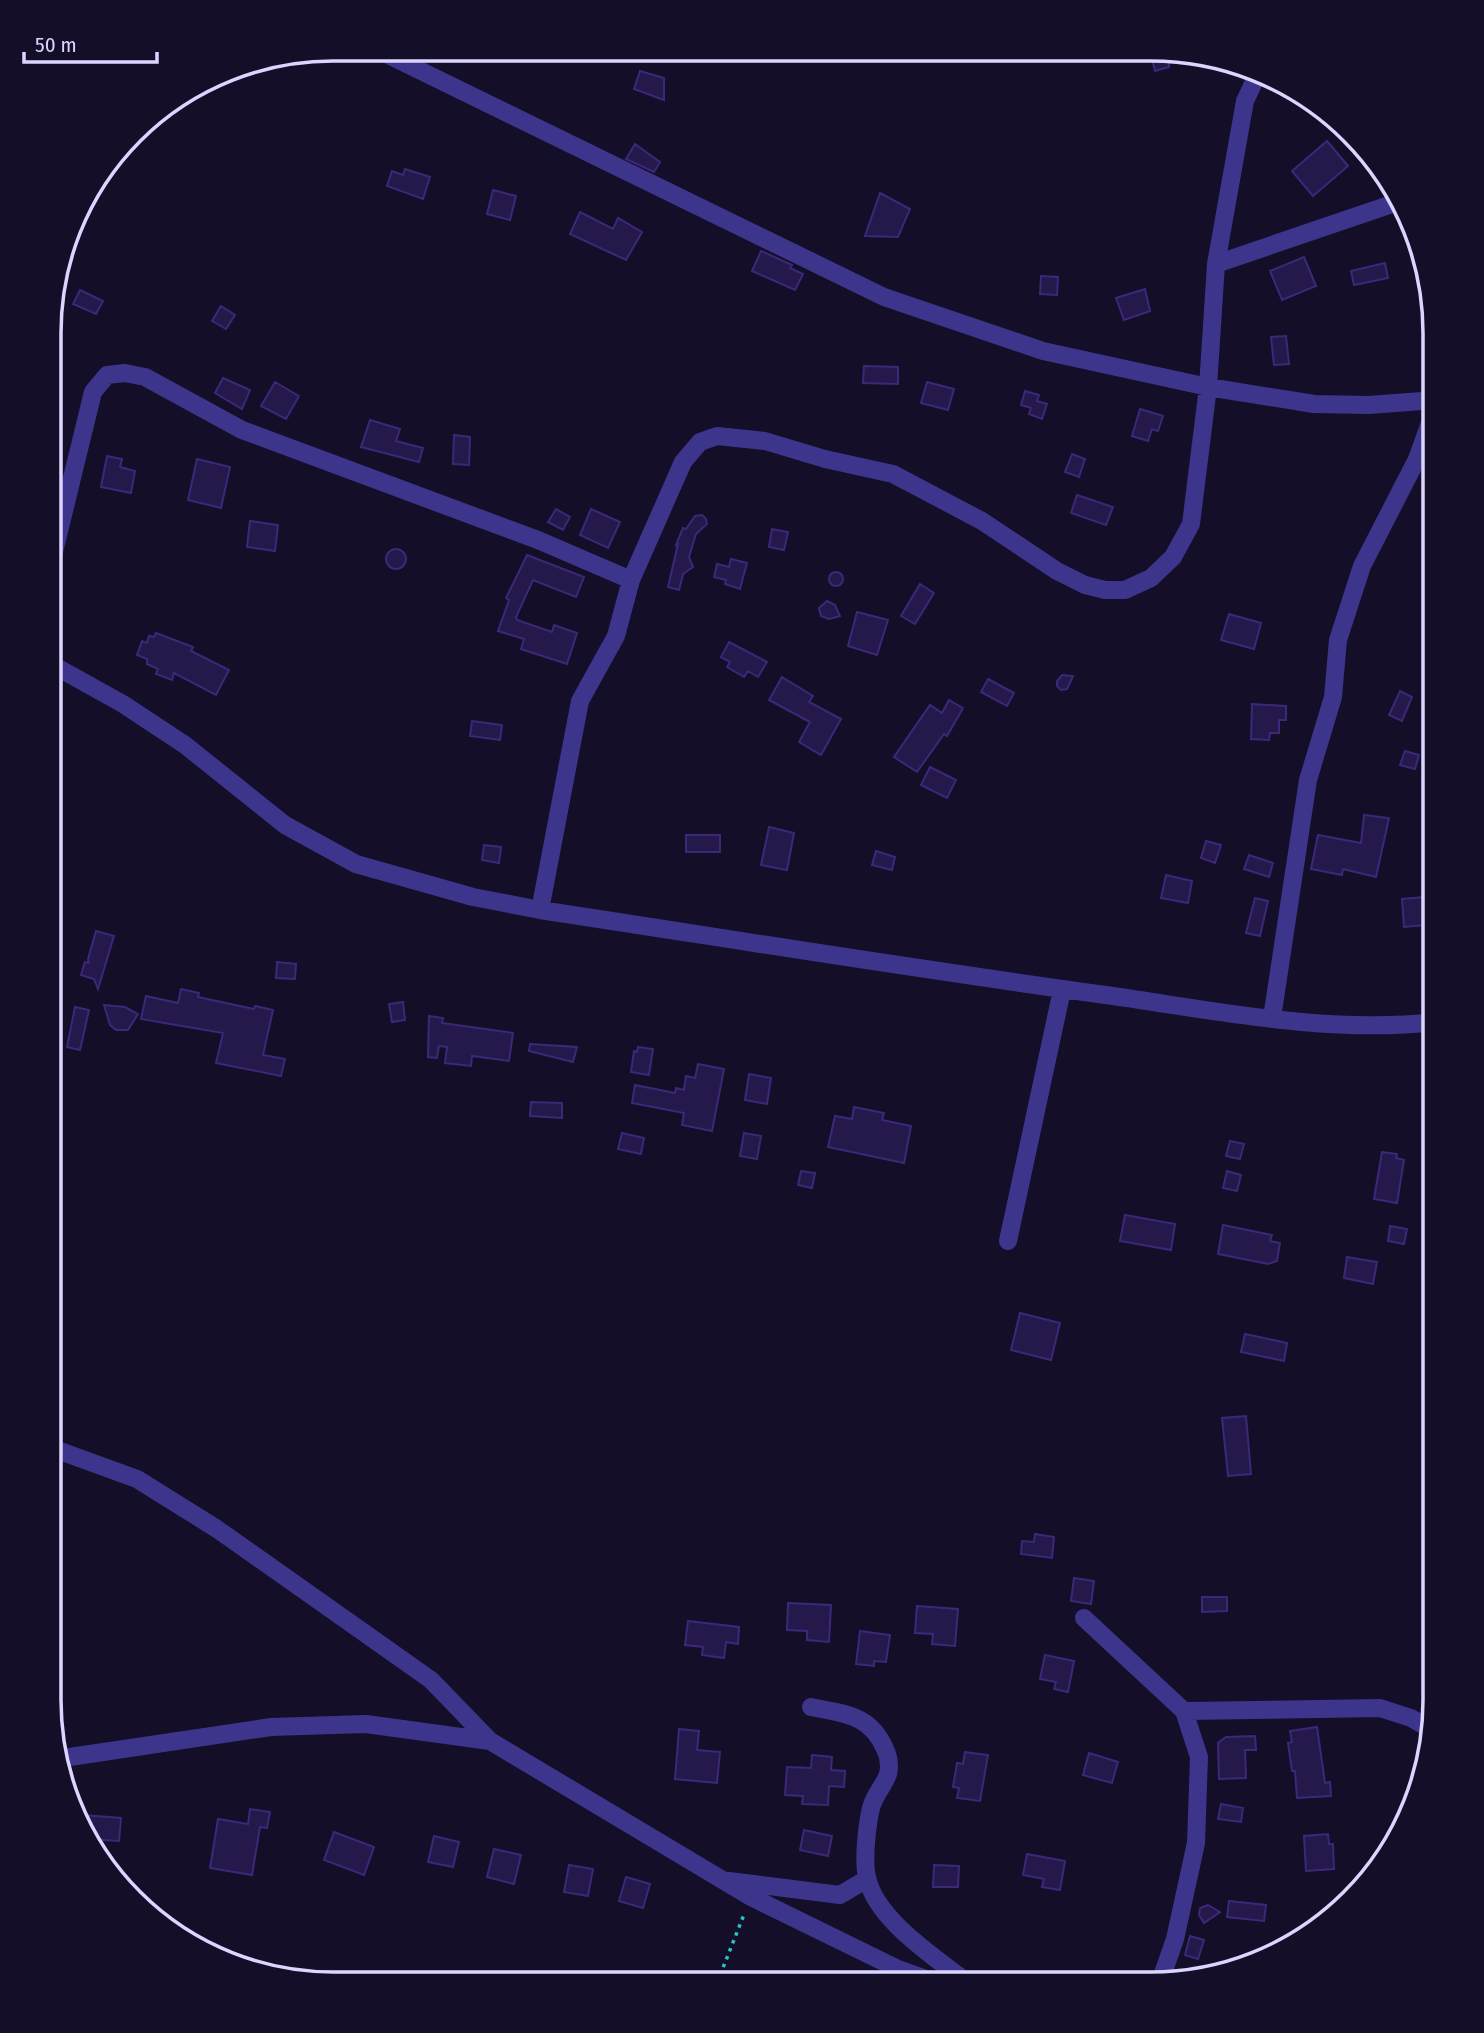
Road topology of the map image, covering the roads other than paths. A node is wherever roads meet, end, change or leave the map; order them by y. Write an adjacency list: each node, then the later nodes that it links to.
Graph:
1 (401, 61): 5 (street)
2 (1254, 82): 4 (street)
3 (1390, 205): 4 (street)
4 (1216, 264): 5 (street)
5 (1208, 387): 6 (street); 9 (street)
6 (1423, 401)
7 (1423, 442): 13 (street)
8 (61, 523): 9 (street)
9 (631, 580): 11 (street)
10 (61, 670): 11 (street)
11 (540, 910): 12 (street)
12 (1062, 989): 13 (street); 15 (street)
13 (1272, 1018): 14 (street)
14 (1423, 1022)
15 (1008, 1241)
16 (61, 1451): 21 (street)
17 (1084, 1618): 19 (street)
18 (811, 1707): 23 (street)
19 (1184, 1711): 20 (street); 25 (street)
20 (1421, 1724)
21 (490, 1741): 22 (street); 24 (street)
22 (67, 1757)
23 (867, 1879): 24 (street); 27 (street)
24 (721, 1880): 26 (street)
25 (1164, 1971)
26 (906, 1972)
27 (954, 1972)

